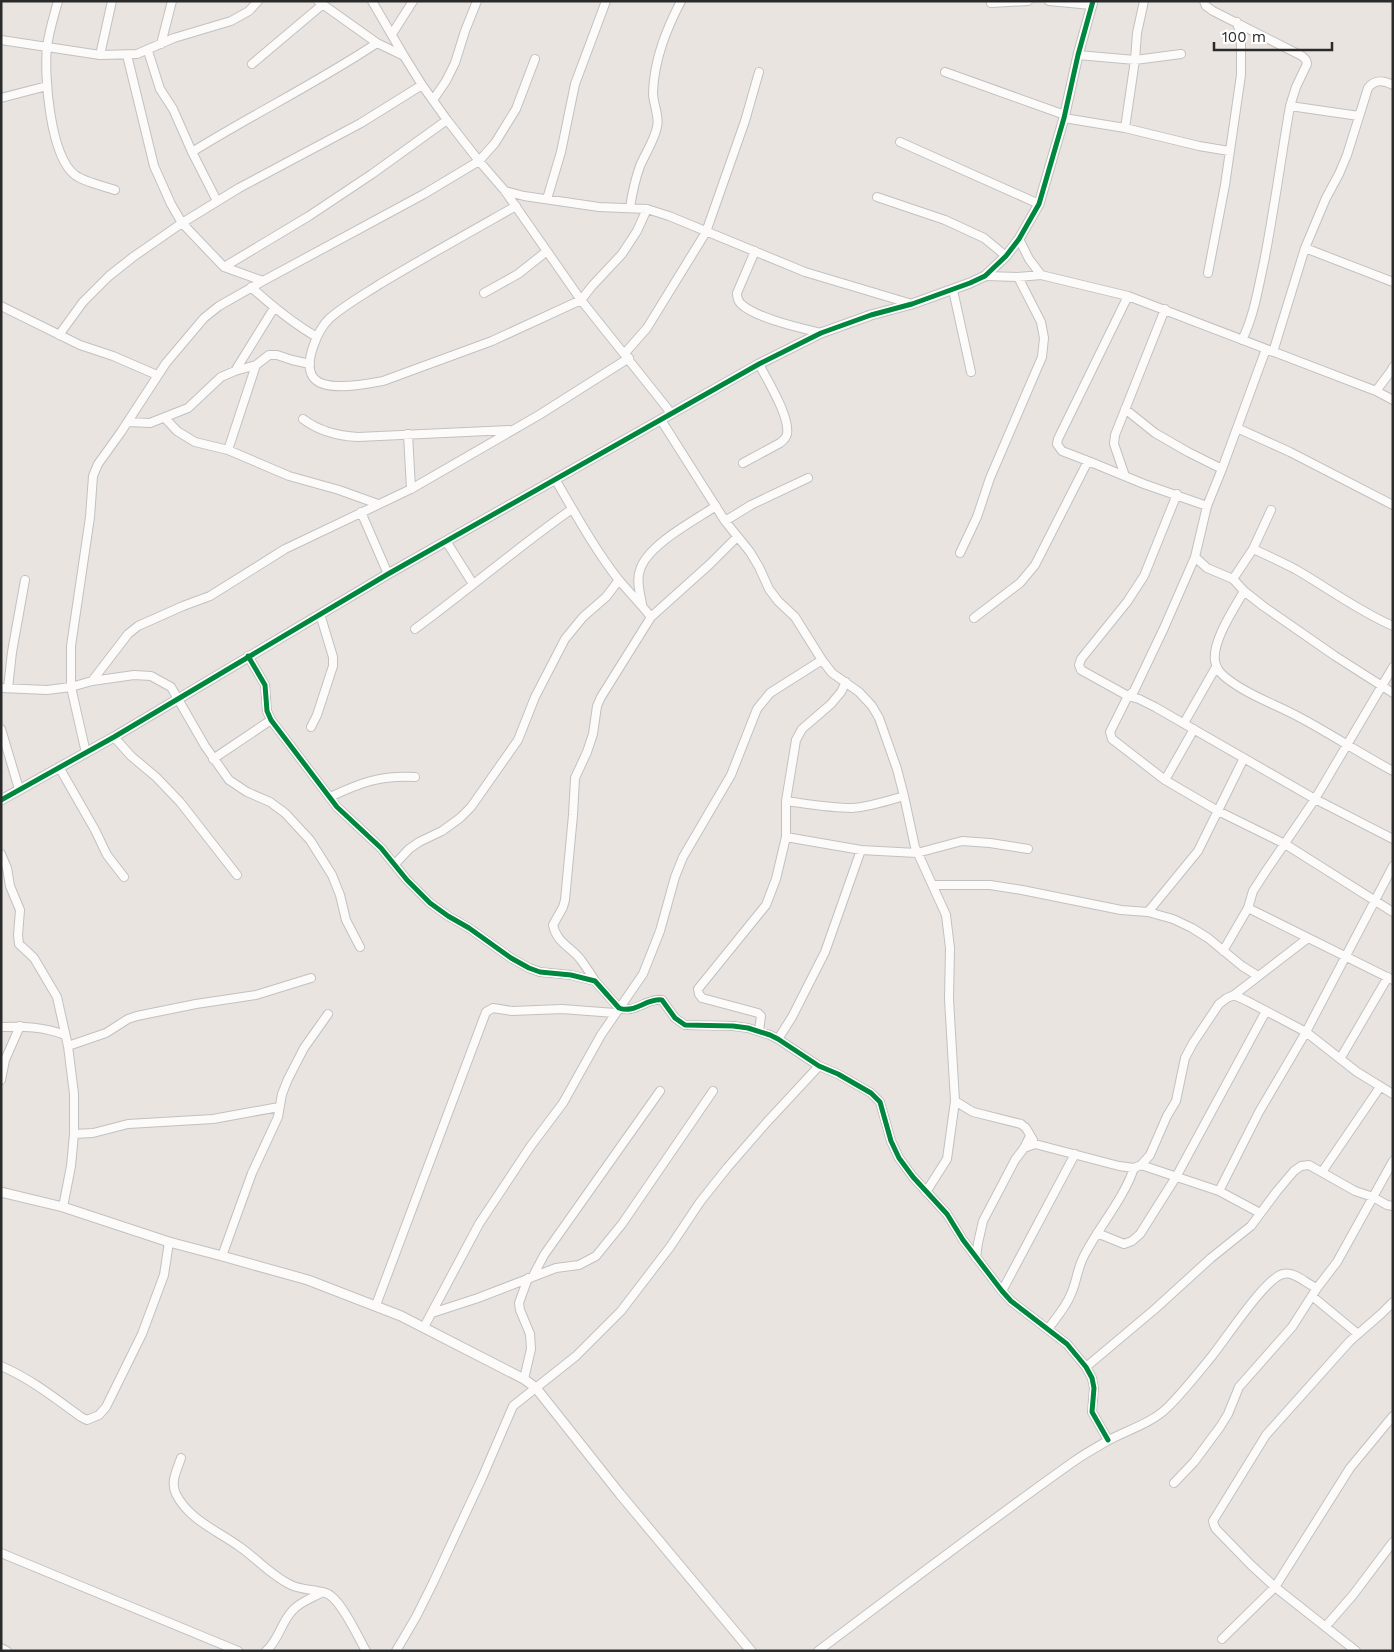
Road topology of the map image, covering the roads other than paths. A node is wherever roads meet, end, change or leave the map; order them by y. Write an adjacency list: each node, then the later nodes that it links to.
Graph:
1 (58, 1): 22 (street)
2 (112, 1): 25 (street)
3 (172, 1): 21 (street)
4 (258, 1): 21 (street)
5 (372, 1): 18 (street)
6 (413, 1): 18 (street)
7 (477, 1): 38 (street)
8 (606, 1): 51 (street)
9 (681, 1): 55 (street)
10 (1028, 1): 15 (street)
11 (1049, 1): 16 (street)
12 (1144, 1): 30 (street)
13 (1204, 1): 17 (street)
14 (320, 3): 20 (street); 31 (street)
15 (991, 3)
16 (1092, 3): 27 (street)
17 (1237, 22): 39 (street); 45 (street)
18 (392, 34): 28 (street)
19 (1, 40): 22 (street)
20 (377, 43): 28 (street); 46 (street)
21 (161, 44): 23 (street)
22 (47, 47): 25 (street); 36 (street)
23 (148, 50): 26 (street); 46 (street)
24 (1181, 54): 30 (street)
25 (100, 55): 26 (street)
26 (127, 55): 57 (street)
27 (1078, 55): 30 (street); 40 (street)
28 (404, 56): 34 (street)
29 (536, 58): 47 (street)
30 (1135, 60): 43 (street)
31 (252, 64)
32 (758, 72): 58 (street)
33 (945, 72): 40 (street)
34 (422, 85): 38 (street); 52 (street)
35 (1393, 85): 41 (street)
36 (47, 86): 37 (street); 48 (street)
37 (1, 98)
38 (433, 100): 42 (street)
39 (1290, 106): 41 (street); 83 (street)
40 (1064, 116): 43 (street); 53 (street)
41 (1359, 116): 60 (street)
42 (447, 120): 47 (street); 64 (street)
43 (1125, 128): 45 (street)
44 (900, 142): 53 (street)
45 (1229, 150): 65 (street)
46 (192, 152): 52 (street)
47 (479, 161): 49 (street); 69 (street)
48 (115, 190)
49 (505, 191): 51 (street); 54 (street)
50 (877, 197): 63 (street)
51 (547, 199): 55 (street)
52 (217, 201): 57 (street)
53 (1039, 204): 59 (street)
54 (516, 206): 61 (street); 82 (street)
55 (630, 208): 56 (street)
56 (647, 209): 58 (street); 75 (street)
57 (182, 222): 64 (street); 81 (street)
58 (706, 232): 62 (street); 85 (street)
59 (1019, 239): 63 (street); 66 (street)
60 (1305, 248): 70 (street); 84 (street)
61 (547, 251): 73 (street); 75 (street)
62 (754, 251): 76 (street); 80 (street)
63 (1006, 256): 67 (street)
64 (224, 267): 69 (street)
65 (1208, 273)
66 (1042, 275): 68 (street); 74 (street)
67 (985, 276): 68 (street); 72 (street)
68 (1018, 277): 124 (street)
69 (263, 280): 71 (street)
70 (1393, 282)
71 (251, 287): 78 (street); 92 (street)
72 (954, 290): 76 (street); 91 (street)
73 (484, 293)
74 (1128, 296): 79 (street); 105 (street)
75 (581, 300): 85 (street); 86 (street)
76 (912, 304): 80 (street)
77 (1, 306): 81 (street)
78 (274, 308): 82 (street); 90 (street)
79 (1165, 309): 83 (street); 95 (street)
80 (821, 333): 87 (street)
81 (59, 336): 92 (street)
82 (317, 337): 86 (street)
83 (1242, 340): 84 (street)
84 (1270, 350): 93 (street); 101 (street)
85 (627, 355): 96 (street); 102 (street)
86 (310, 364): 88 (street)
87 (759, 364): 96 (street); 106 (street)
88 (256, 365): 90 (street); 104 (street)
89 (1393, 367): 93 (street)
90 (235, 371): 97 (street)
91 (972, 372)
92 (157, 375): 100 (street)
93 (1376, 391): 94 (street)
94 (1393, 400)
95 (1125, 409): 107 (street); 108 (street)
96 (672, 413): 99 (street)
97 (165, 418): 100 (street); 104 (street)
98 (303, 419): 103 (street)
99 (661, 420): 110 (street); 115 (street)
100 (128, 422): 144 (street)
101 (1237, 428): 107 (street); 114 (street)
102 (511, 430): 103 (street); 111 (street)
103 (408, 434): 111 (street)
104 (228, 450): 113 (street)
105 (1088, 461): 108 (street); 135 (street)
106 (743, 463)
107 (1222, 469): 116 (street)
108 (1125, 476): 112 (street)
109 (808, 478): 120 (street)
110 (556, 480): 117 (street); 122 (street)
111 (411, 489): 113 (street)
112 (1177, 494): 116 (street); 148 (street)
113 (378, 504): 119 (street)
114 (1393, 505)
115 (716, 506): 120 (street); 132 (street)
116 (1207, 506): 125 (street)
117 (572, 509): 129 (street); 130 (street)
118 (1271, 510): 123 (street)
119 (361, 512): 126 (street); 142 (street)
120 (725, 521): 121 (street)
121 (737, 536): 134 (street); 139 (street)
122 (446, 541): 126 (street); 130 (street)
123 (1253, 550): 127 (street); 136 (street)
124 (960, 553)
125 (1195, 557): 127 (street); 148 (street)
126 (388, 574): 133 (street)
127 (1233, 579): 131 (street)
128 (24, 580): 146 (street)
129 (619, 580): 132 (street); 178 (street)
130 (473, 584): 137 (street)
131 (1244, 591): 140 (street); 145 (street)
132 (642, 604): 134 (street)
133 (320, 614): 138 (street); 152 (street)
134 (651, 617): 194 (street)
135 (974, 618)
136 (1393, 626)
137 (415, 629)
138 (248, 656): 149 (street); 150 (street)
139 (822, 660): 143 (street); 196 (street)
140 (1216, 667): 151 (street); 156 (street)
141 (1393, 667): 145 (street)
142 (92, 681): 144 (street); 149 (street)
143 (846, 682): 165 (street); 169 (street)
144 (71, 687): 146 (street); 157 (street)
145 (1381, 687): 147 (street); 156 (street)
146 (4, 688)
147 (1393, 693)
148 (1128, 696): 151 (street); 163 (street)
149 (178, 698): 155 (street); 158 (street)
150 (271, 720): 158 (street); 166 (street)
151 (1184, 723): 154 (street)
152 (311, 727)
153 (1, 729): 164 (street)
154 (1194, 729): 159 (street); 163 (street)
155 (114, 737): 157 (street); 180 (street)
156 (1347, 745): 161 (street); 167 (street)
157 (86, 753): 160 (street)
158 (213, 758): 188 (street)
159 (1244, 758): 167 (street); 170 (street)
160 (59, 767): 164 (street); 181 (street)
161 (1393, 771)
162 (414, 777): 166 (street)
163 (1164, 780): 170 (street)
164 (19, 789): 168 (street)
165 (904, 796): 169 (street); 176 (street)
166 (330, 797): 178 (street)
167 (1315, 799): 172 (street); 173 (street)
168 (1, 800)
169 (786, 801): 171 (street)
170 (1218, 811): 173 (street); 185 (street)
171 (786, 837): 175 (street); 201 (street)
172 (1393, 839)
173 (1285, 844): 183 (street); 184 (street)
174 (1028, 849): 176 (street)
175 (861, 850): 176 (street); 204 (street)
176 (917, 853): 182 (street)
177 (1, 854): 203 (street)
178 (395, 864): 194 (street)
179 (1393, 866): 183 (street)
180 (237, 875)
181 (124, 877)
182 (933, 885): 185 (street); 213 (street)
183 (1375, 902): 186 (street); 190 (street)
184 (1248, 908): 187 (street); 189 (street)
185 (1148, 912): 189 (street)
186 (1393, 912)
187 (1308, 938): 190 (street); 191 (street)
188 (360, 947)
189 (1223, 952): 191 (street)
190 (1345, 957): 193 (street); 202 (street)
191 (1258, 976): 195 (street)
192 (311, 978): 205 (street)
193 (1390, 979): 206 (street)
194 (595, 981): 196 (street)
195 (1234, 995): 197 (street); 221 (street)
196 (617, 1010): 201 (street); 240 (street); 241 (street)
197 (1266, 1012): 202 (street); 223 (street)
198 (328, 1014): 214 (street)
199 (20, 1026): 200 (street); 203 (street); 208 (street)
200 (1, 1027)
201 (759, 1032): 204 (street)
202 (1306, 1032): 206 (street); 224 (street)
203 (65, 1035): 205 (street)
204 (778, 1039): 207 (street)
205 (68, 1046): 215 (street)
206 (1340, 1059): 209 (street)
207 (819, 1066): 226 (street); 248 (street)
208 (1, 1080)
209 (1380, 1087): 212 (street); 222 (street)
210 (660, 1091): 235 (street)
211 (713, 1091): 235 (street)
212 (1393, 1094)
213 (955, 1101): 216 (street); 226 (street)
214 (279, 1107): 215 (street); 233 (street)
215 (74, 1134): 229 (street)
216 (1030, 1136): 217 (street); 218 (street)
217 (1035, 1144): 218 (street); 219 (street)
218 (1024, 1148): 234 (street)
219 (1075, 1154): 221 (street); 237 (street)
220 (1393, 1161): 227 (street)
221 (1138, 1166): 223 (street); 231 (street)
222 (1322, 1172): 227 (street); 230 (street)
223 (1176, 1177): 224 (street); 231 (street)
224 (1219, 1191): 230 (street)
225 (1, 1192): 229 (street)
226 (926, 1192): 234 (street)
227 (1373, 1196): 228 (street); 236 (street)
228 (1393, 1206)
229 (63, 1207): 232 (street)
230 (1260, 1213): 246 (street)
231 (1097, 1233): 243 (street)
232 (169, 1242): 233 (street); 245 (street)
233 (222, 1256): 240 (street)
234 (976, 1258): 237 (street)
235 (531, 1277): 241 (street); 247 (street)
236 (1317, 1288): 238 (street); 250 (street)
237 (1002, 1291): 243 (street)
238 (1312, 1296): 244 (street); 252 (street)
239 (1393, 1302): 244 (street)
240 (376, 1305): 242 (street)
241 (432, 1313): 242 (street)
242 (424, 1327): 247 (street)
243 (1048, 1330): 246 (street)
244 (1358, 1334): 255 (street)
245 (1, 1366)
246 (1086, 1367): 250 (street)
247 (524, 1379): 248 (street)
248 (536, 1388): 264 (street); 265 (street)
249 (1393, 1416): 255 (street)
250 (1108, 1440): 266 (street)
251 (181, 1458): 256 (street)
252 (1174, 1482)
253 (1393, 1542): 257 (street)
254 (1, 1553): 261 (street)
255 (1275, 1586): 257 (street); 258 (street)
256 (321, 1593): 262 (street); 263 (street)
257 (1326, 1626): 267 (street)
258 (1222, 1639)
259 (1, 1648): 260 (street)
260 (7, 1651)
261 (238, 1651)
262 (266, 1651)
263 (366, 1651)
264 (396, 1651)
265 (750, 1651)
266 (818, 1651)
267 (1356, 1651)

